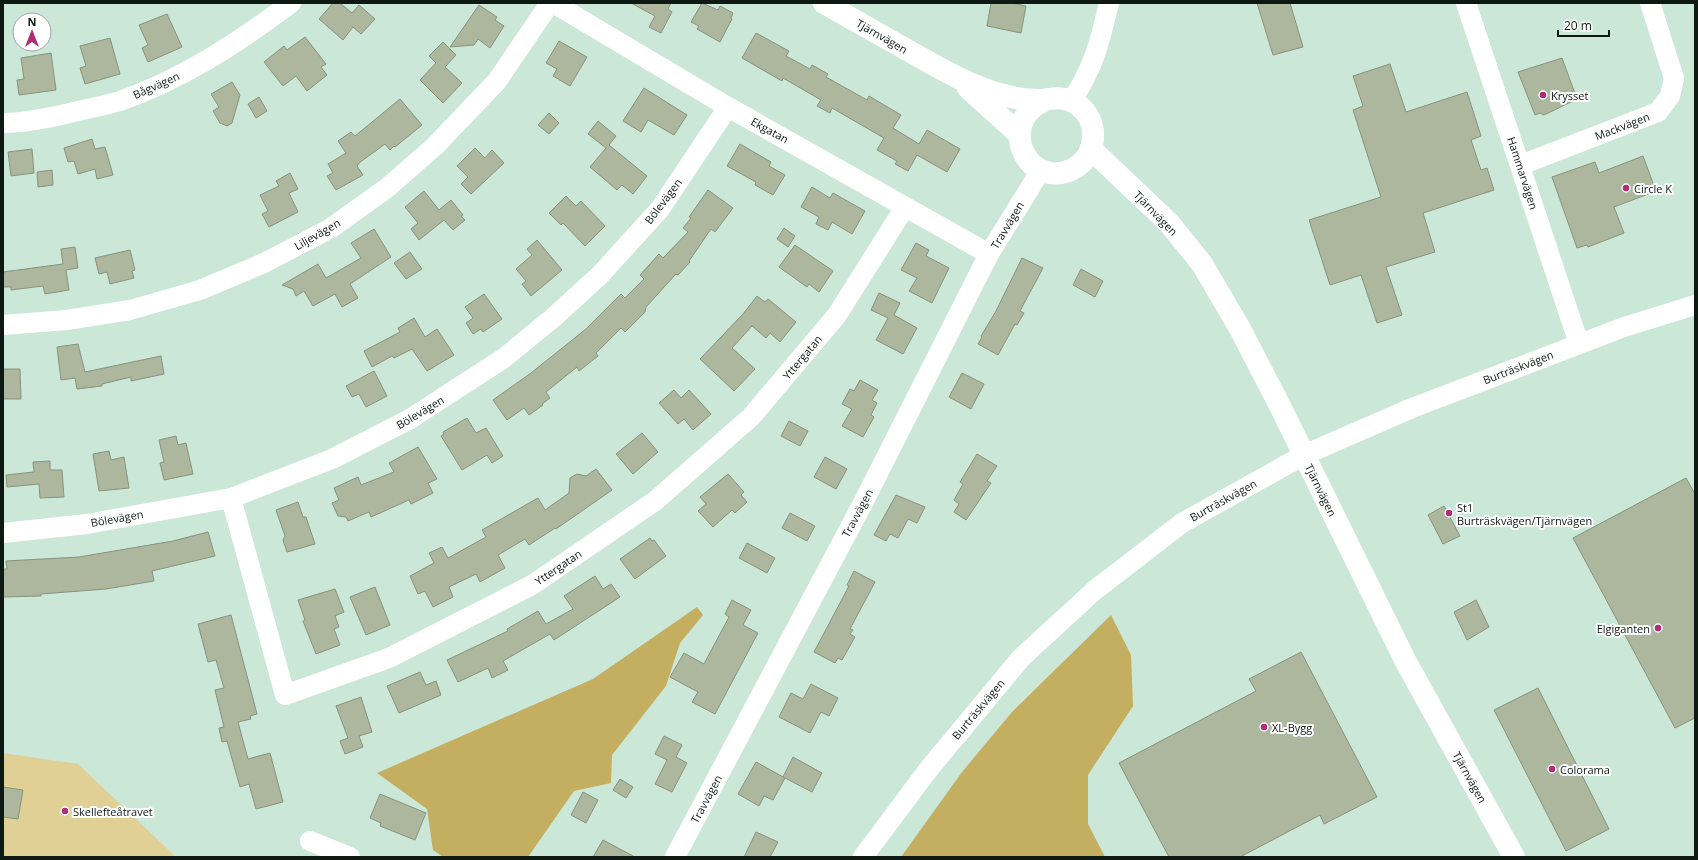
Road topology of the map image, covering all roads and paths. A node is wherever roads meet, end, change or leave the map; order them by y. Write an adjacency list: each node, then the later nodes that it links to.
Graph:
1 (291, 3): 12 (street, Bågvägen)
2 (550, 3): 20 (street, Liljevägen)
3 (553, 3): 11 (street, Ekgatan)
4 (824, 3): 8 (street, Tjärnvägen)
5 (1109, 3): 10 (street)
6 (1466, 3): 15 (street, Hammarvägen)
7 (1650, 3): 15 (street, Mackvägen)
8 (960, 80): 9 (street, Tjärnvägen); 13 (street, Tjärnvägen)
9 (1043, 101): 10 (street); 13 (street)
10 (1071, 101): 14 (street)
11 (728, 107): 17 (street, Ekgatan); 23 (street, Bölevägen)
12 (3, 123)
13 (1019, 134): 16 (street)
14 (1091, 149): 16 (street); 22 (street, Tjärnvägen)
15 (1521, 165): 21 (street, Hammarvägen)
16 (1041, 170): 18 (street, Travvägen)
17 (905, 207): 18 (street, Ekgatan); 23 (street, Yttergatan)
18 (989, 254): 27 (street, Travvägen)
19 (1695, 305): 21 (street, Burträskvägen)
20 (3, 325)
21 (1579, 344): 22 (street, Burträskvägen)
22 (1304, 455): 28 (street, Burträskvägen); 29 (street, Tjärnvägen)
23 (231, 498): 24 (street, Bölevägen)
24 (3, 533)
25 (310, 841): 26 (street)
26 (350, 857)
27 (675, 857)
28 (863, 857)
29 (1514, 857)

